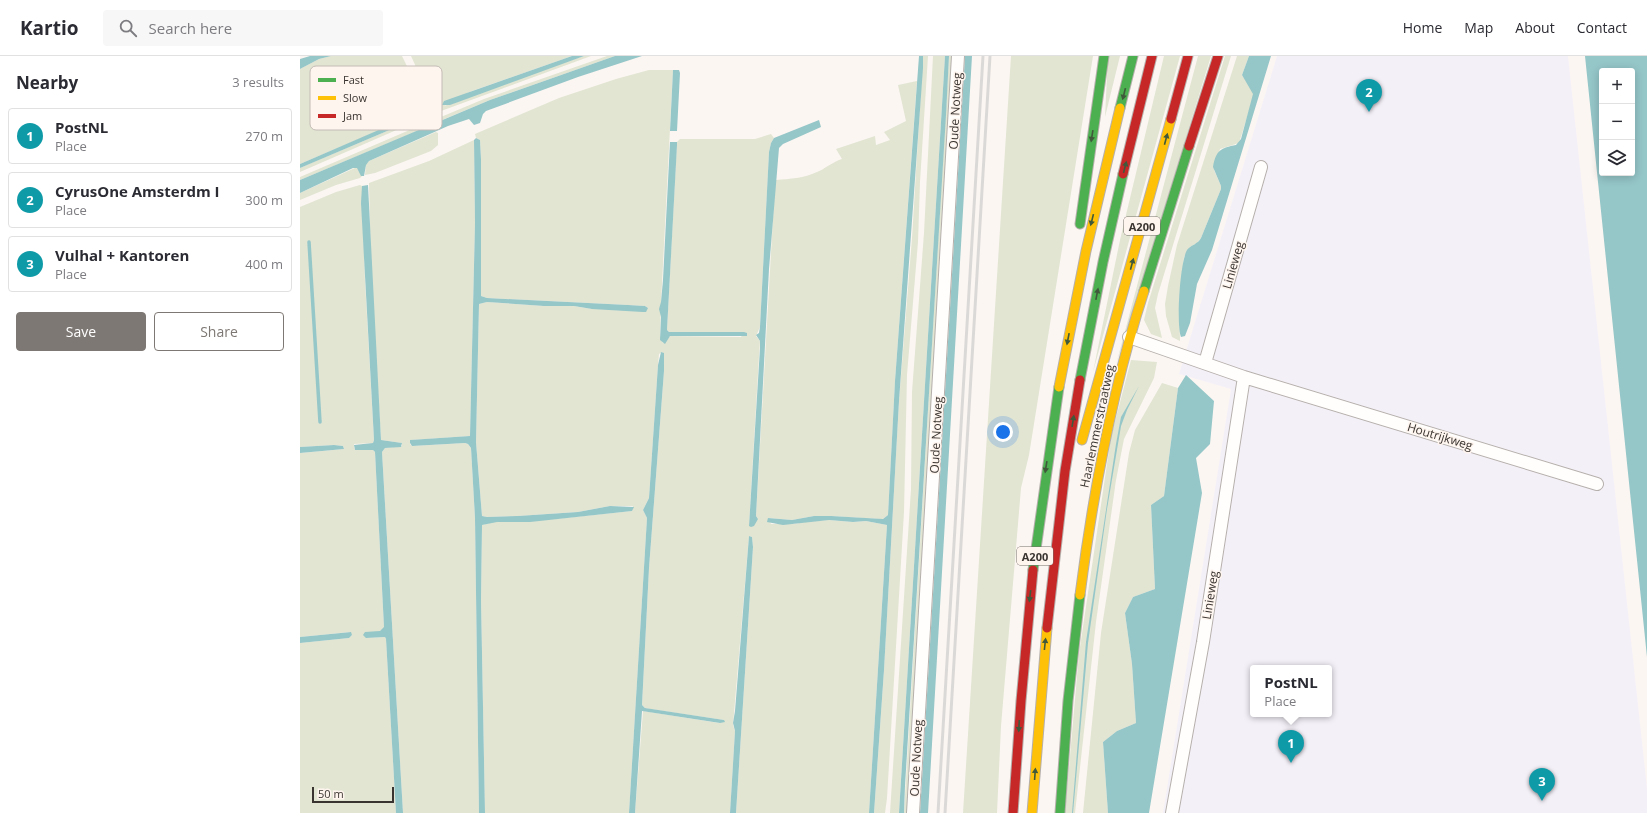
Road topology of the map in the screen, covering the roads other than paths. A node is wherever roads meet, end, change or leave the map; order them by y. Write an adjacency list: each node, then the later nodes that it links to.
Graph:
1 (958, 56): 14 (street, Oude Notweg)
2 (1104, 56): 8 (main road, A200, one-way to 8)
3 (1133, 56): 8 (main road, A200, one-way to 8)
4 (1152, 56): 13 (main road, A200, one-way to 4)
5 (1188, 56): 13 (main road, A200, one-way to 5)
6 (1218, 56): 9 (main road, Haarlemmerstraatweg)
7 (1261, 167): 10 (street, Linieweg)
8 (1075, 301): 15 (main road, A200, one-way to 15)
9 (1129, 337): 10 (street); 17 (main road, Haarlemmerstraatweg)
10 (1205, 363): 11 (street)
11 (1244, 377): 12 (street, Houtrijkweg); 18 (street, Linieweg)
12 (1597, 484)
13 (1060, 515): 16 (main road, A200, one-way to 13)
14 (913, 813)
15 (1013, 813)
16 (1032, 813)
17 (1060, 813)
18 (1172, 813)

